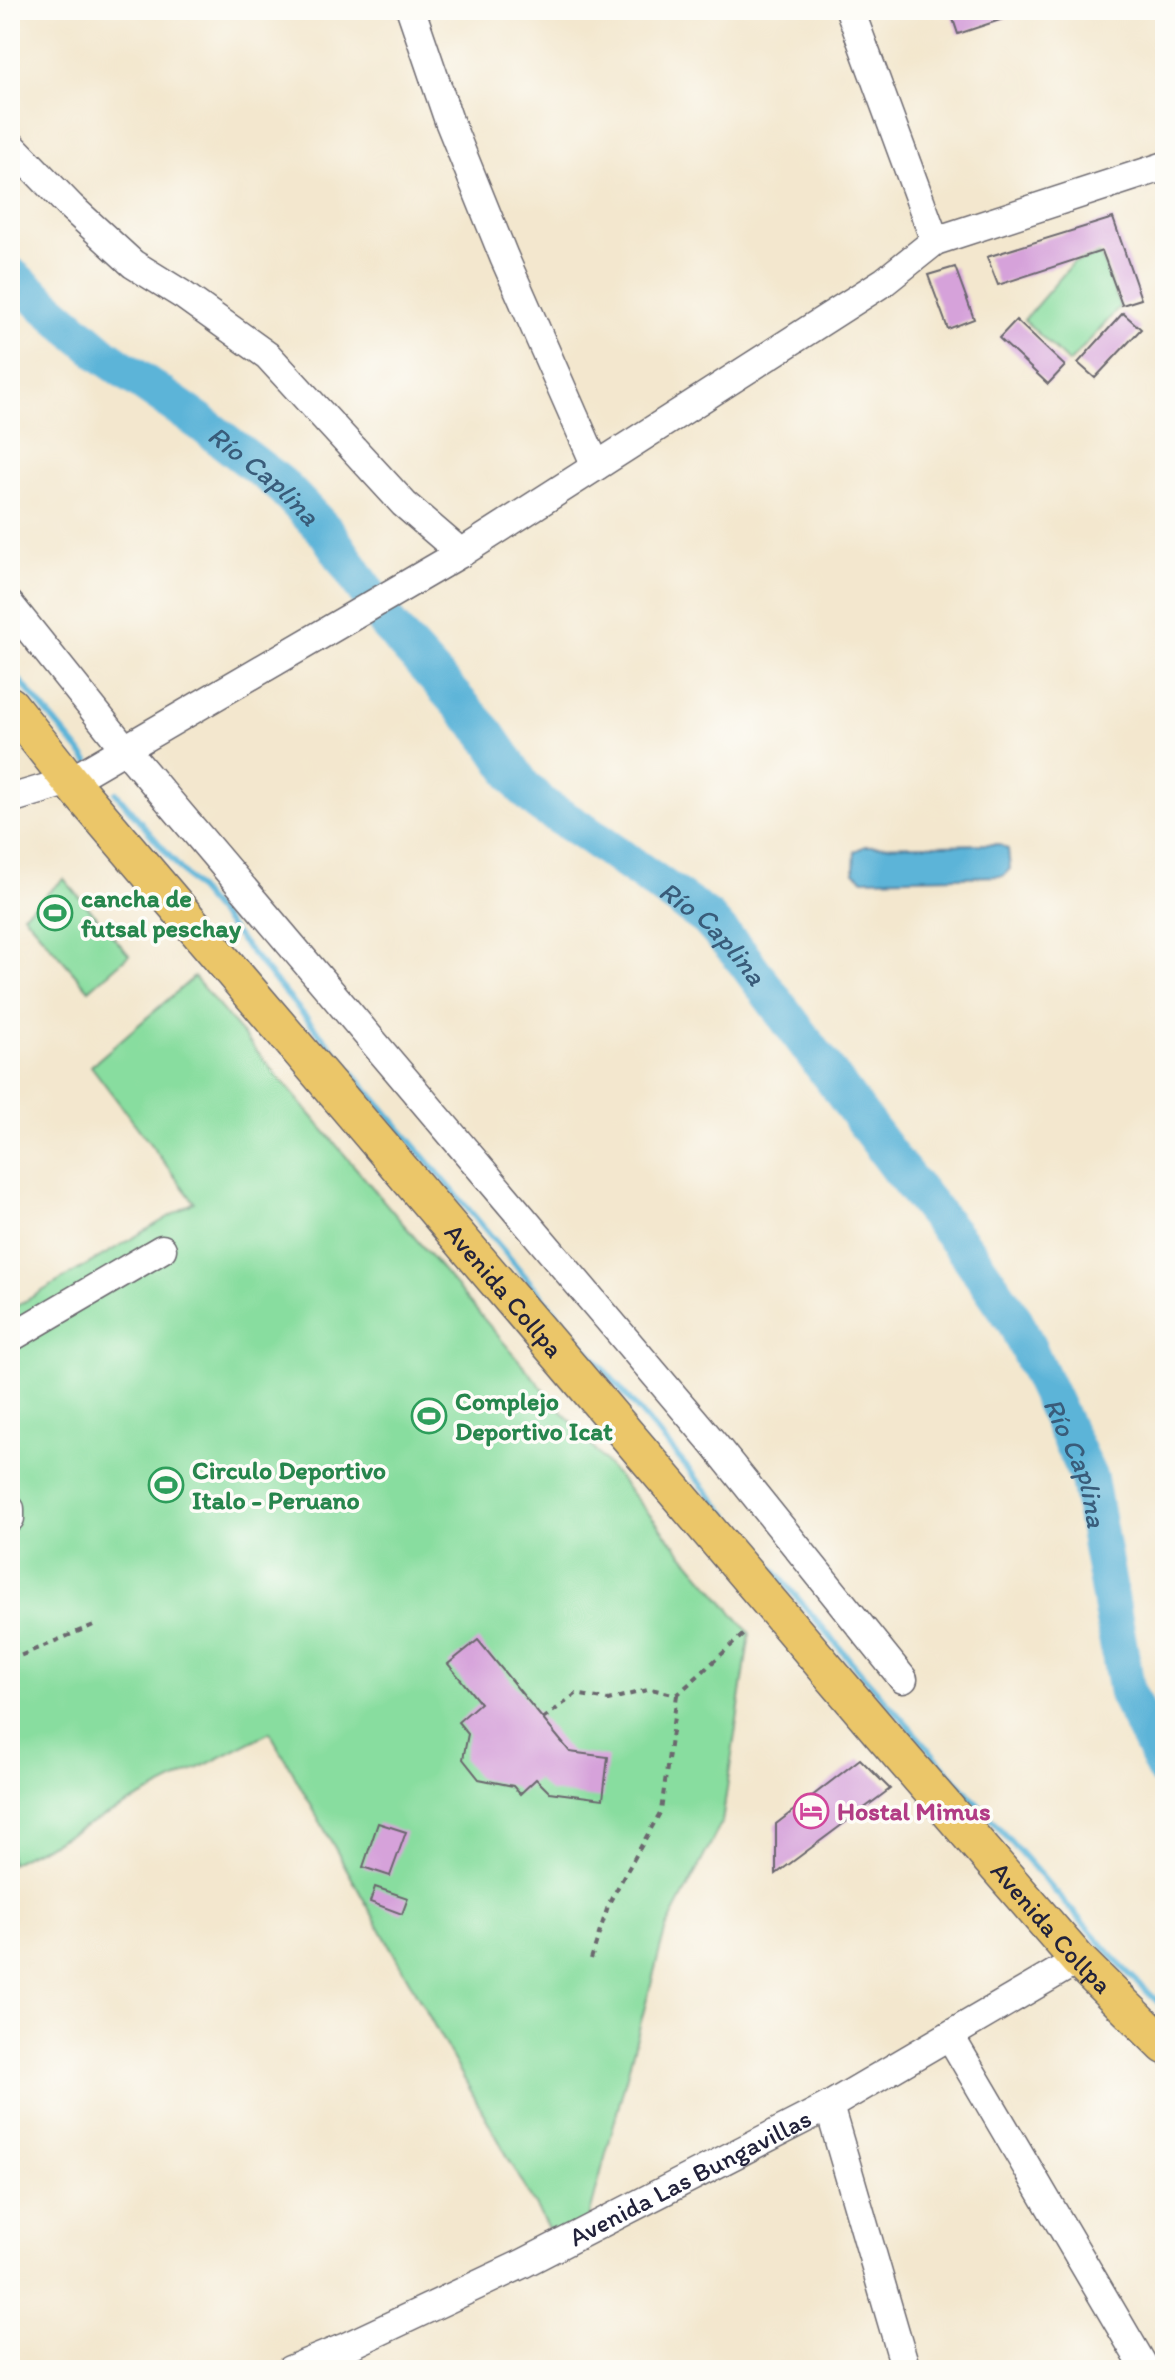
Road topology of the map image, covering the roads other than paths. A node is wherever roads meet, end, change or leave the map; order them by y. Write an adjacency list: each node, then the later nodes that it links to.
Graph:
1 (411, 10): 6 (street)
2 (850, 10): 5 (street)
3 (10, 144): 7 (street)
4 (1165, 166): 5 (street)
5 (935, 241): 6 (street)
6 (596, 466): 7 (street)
7 (461, 553): 10 (street)
8 (10, 605): 10 (street)
9 (10, 705): 11 (main road, Avenida Collpa)
10 (125, 749): 11 (street); 17 (street)
11 (70, 781): 12 (street); 18 (main road, Avenida Collpa)
12 (10, 799)
13 (162, 1249): 14 (street)
14 (10, 1338)
15 (10, 1509): 16 (street)
16 (10, 1518)
17 (903, 1679)
18 (1078, 1960): 19 (street, Avenida Las Bungavillas); 20 (main road, Avenida Collpa)
19 (950, 2036): 21 (street, Avenida Las Bungavillas); 24 (street)
20 (1165, 2046)
21 (829, 2106): 22 (street, Avenida Las Bungavillas); 23 (street)
22 (290, 2370)
23 (906, 2370)
24 (1146, 2370)

